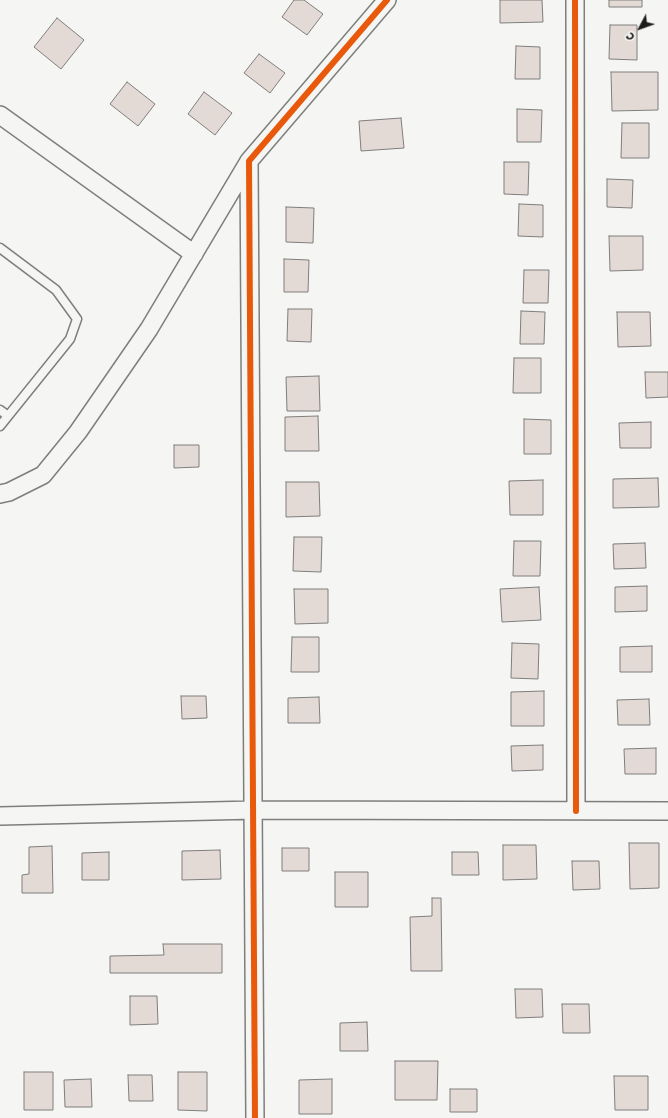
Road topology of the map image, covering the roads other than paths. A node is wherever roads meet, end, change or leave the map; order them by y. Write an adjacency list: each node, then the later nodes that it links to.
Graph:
1 (386, 0): 4 (street)
2 (575, 0): 12 (street)
3 (0, 115): 6 (street)
4 (249, 161): 6 (street); 11 (street)
5 (0, 248): 8 (lane)
6 (194, 254): 10 (street)
7 (0, 410): 8 (lane)
8 (8, 416): 9 (lane)
9 (0, 426)
10 (0, 494)
11 (254, 810): 12 (street); 14 (street); 15 (street)
12 (576, 811): 13 (street)
13 (668, 811)
14 (0, 816)
15 (256, 1118)

